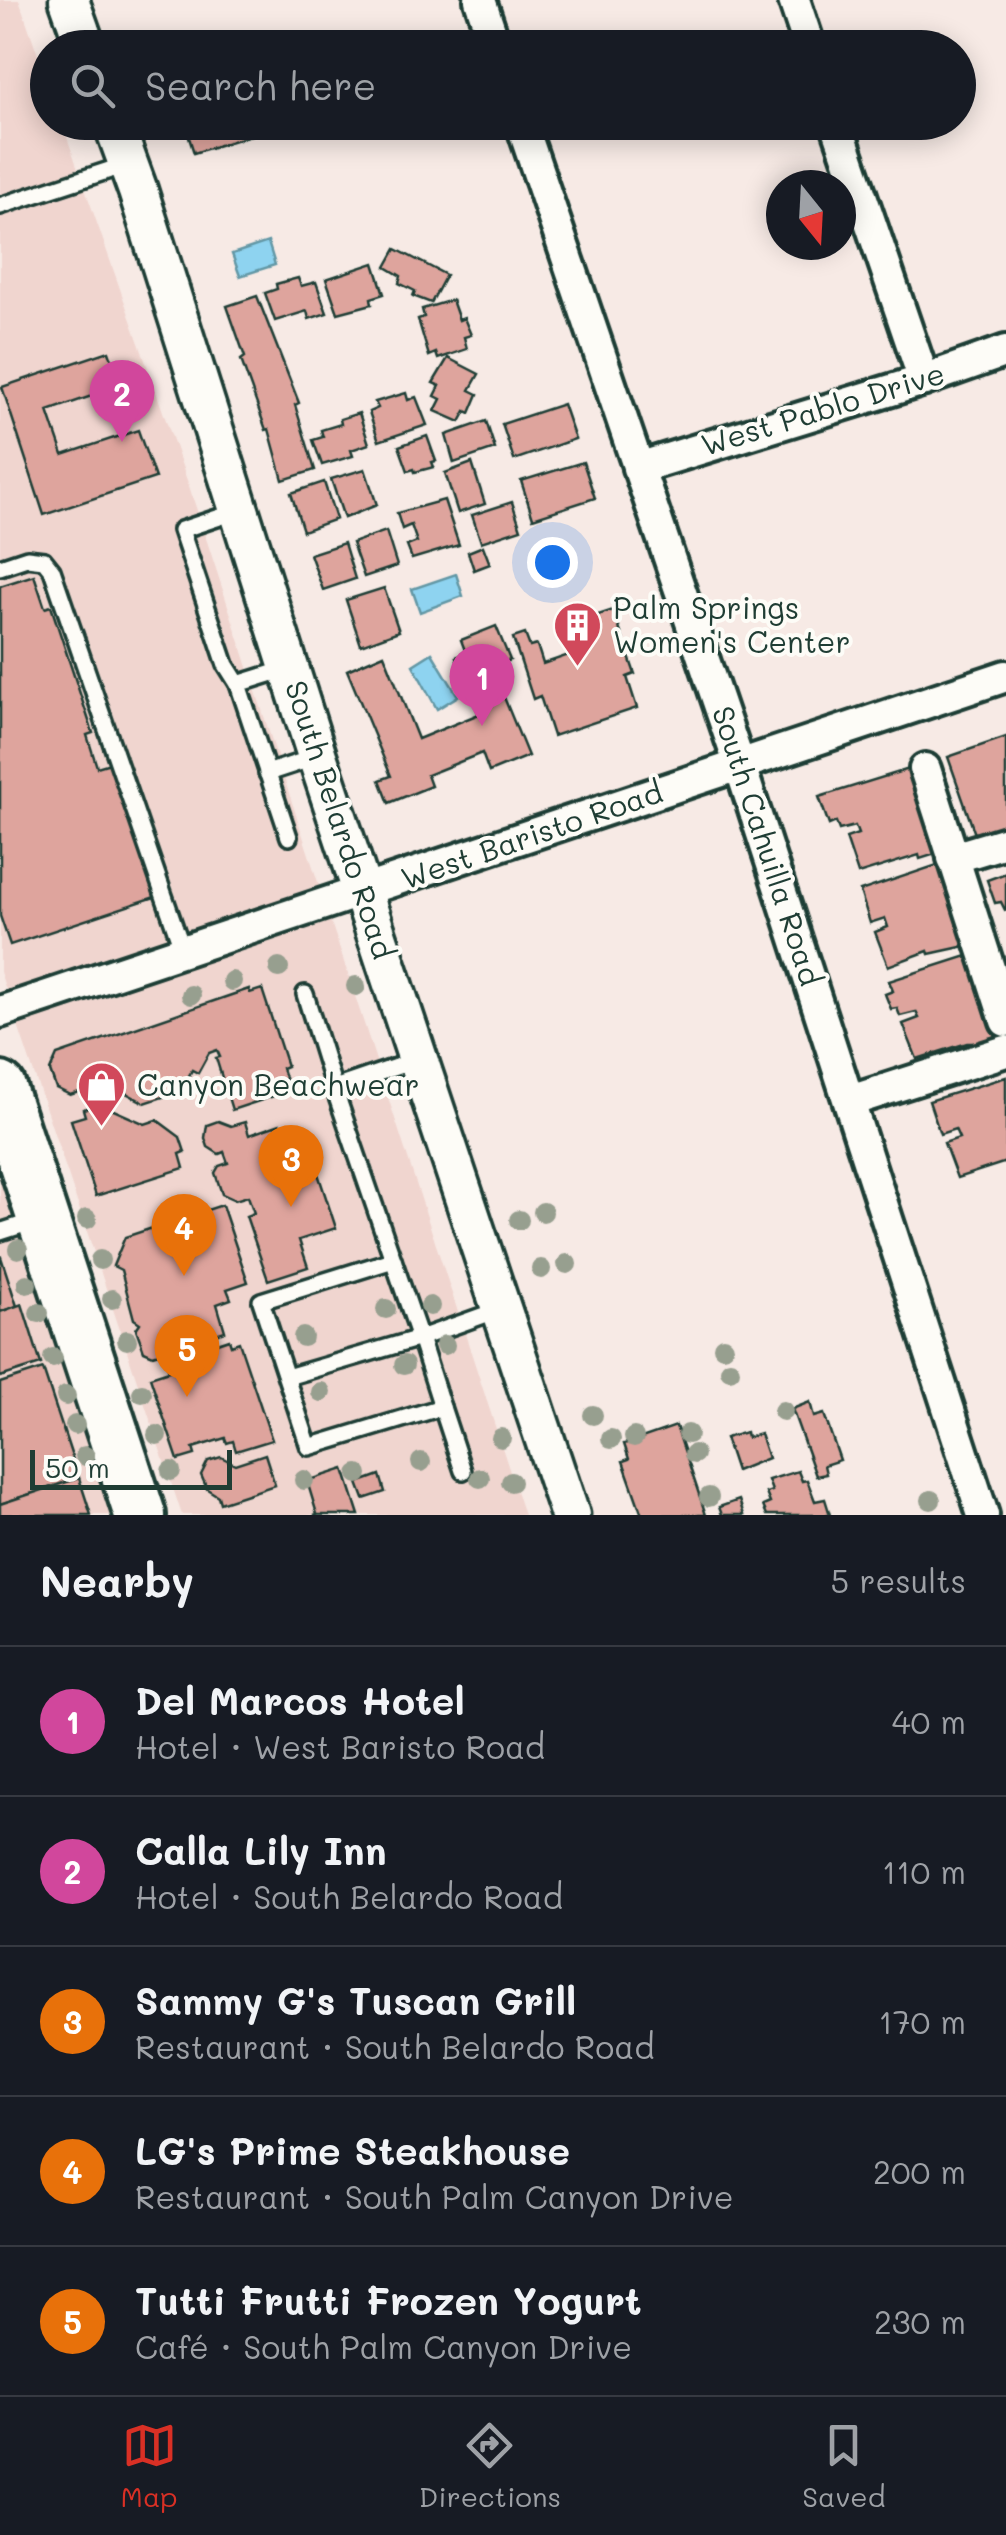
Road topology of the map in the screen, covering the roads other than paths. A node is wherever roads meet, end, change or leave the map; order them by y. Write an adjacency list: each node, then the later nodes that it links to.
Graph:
1 (69, 0): 4 (street)
2 (480, 0): 5 (street)
3 (794, 0): 6 (street)
4 (80, 30)
5 (490, 30)
6 (804, 30)
7 (119, 140): 10 (street, South Belardo Road)
8 (527, 140): 14 (street, South Cahuilla Road)
9 (842, 140): 13 (street)
10 (128, 164): 11 (lane); 15 (street, South Belardo Road)
11 (0, 206)
12 (1006, 351): 13 (street, West Pablo Drive)
13 (924, 380): 14 (street, West Pablo Drive)
14 (638, 468): 21 (street, South Cahuilla Road)
15 (238, 511): 17 (street, South Belardo Road); 19 (lane)
16 (0, 567): 28 (lane)
17 (289, 668): 19 (lane); 20 (street, South Belardo Road)
18 (1006, 676): 21 (street, West Baristo Road)
19 (238, 684): 23 (lane)
20 (317, 756): 23 (lane); 27 (street, South Belardo Road)
21 (740, 766): 27 (street, West Baristo Road); 36 (street, South Cahuilla Road)
22 (925, 769): 26 (street)
23 (267, 773): 24 (lane)
24 (289, 837)
25 (1006, 842): 26 (street)
26 (952, 858): 31 (street)
27 (363, 892): 28 (street, West Baristo Road); 33 (street, South Belardo Road)
28 (183, 951): 30 (street, West Baristo Road)
29 (305, 994): 35 (lane)
30 (0, 1012)
31 (1006, 1021)
32 (1006, 1050): 36 (street)
33 (418, 1059): 35 (lane); 39 (street, South Belardo Road)
34 (0, 1088): 37 (main road)
35 (334, 1088): 38 (lane)
36 (850, 1101): 46 (street, South Cahuilla Road)
37 (21, 1225): 44 (main road)
38 (393, 1260): 40 (lane); 41 (lane)
39 (502, 1309): 40 (lane); 45 (street, South Belardo Road)
40 (420, 1338): 41 (lane); 42 (lane)
41 (286, 1377): 42 (lane)
42 (442, 1407): 43 (lane)
43 (462, 1470)
44 (140, 1515)
45 (570, 1515)
46 (983, 1515)

